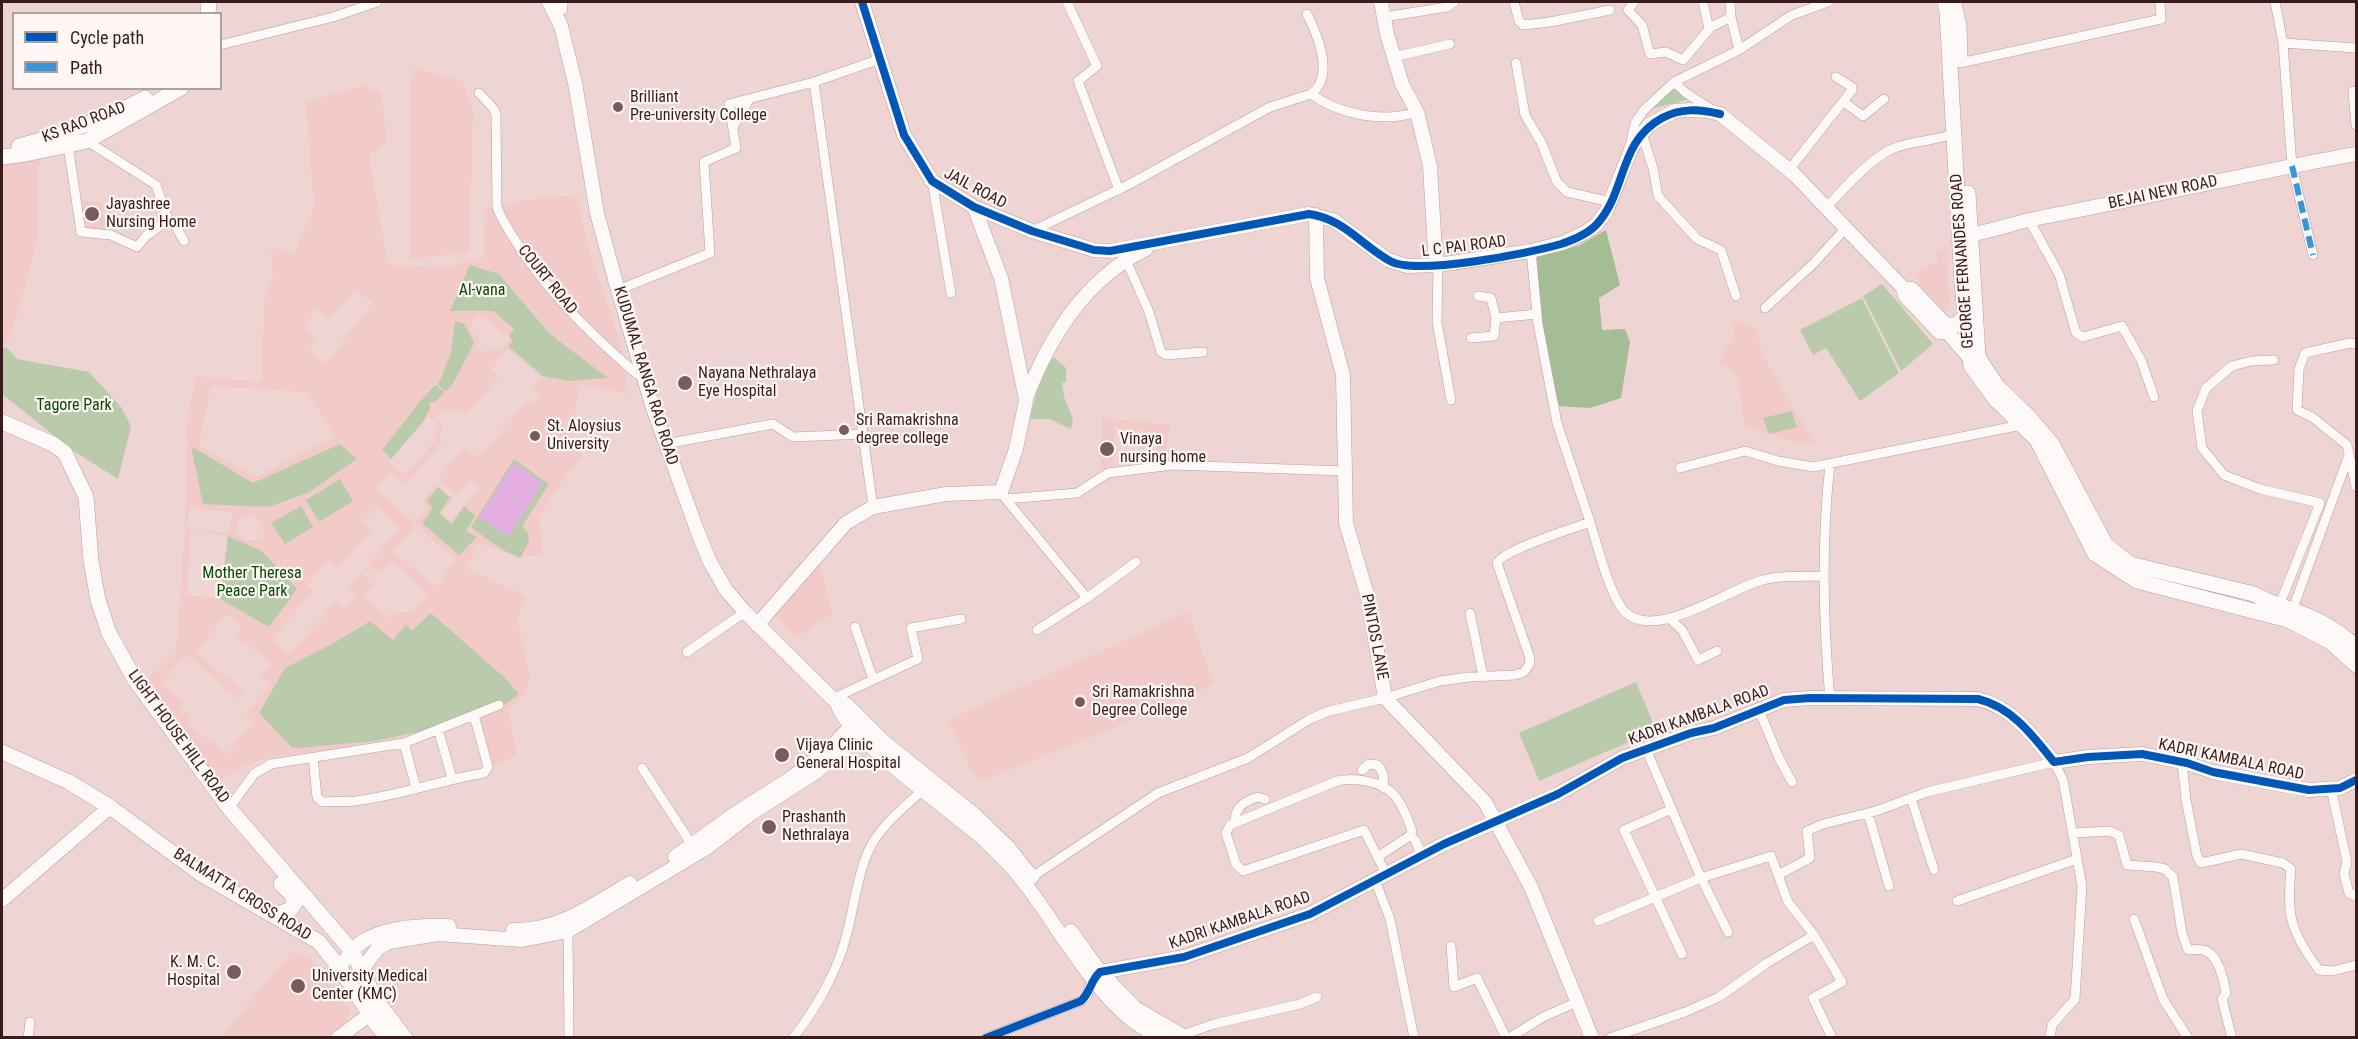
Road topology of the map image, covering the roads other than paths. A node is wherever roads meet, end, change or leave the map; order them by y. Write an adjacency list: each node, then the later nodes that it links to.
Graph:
1 (376, 2): 23 (street)
2 (862, 2): 27 (street, JAIL ROAD)
3 (1067, 2): 56 (street)
4 (1381, 2): 18 (street)
5 (1454, 2): 18 (street)
6 (1514, 2): 16 (street)
7 (1634, 2): 20 (street)
8 (1703, 2): 20 (street)
9 (1730, 2): 19 (street)
10 (1828, 2): 25 (street)
11 (1945, 2): 45 (main road, GEORGE FERNANDES ROAD)
12 (1954, 2): 29 (main road, GEORGE FERNANDES ROAD)
13 (2160, 2): 29 (street)
14 (2275, 2): 21 (street)
15 (557, 3): 74 (street, KUDUMAL RANGA RAO ROAD)
16 (1610, 10)
17 (1307, 14): 37 (street)
18 (1384, 17): 26 (street)
19 (1731, 17): 20 (street); 25 (street)
20 (1709, 28)
21 (2283, 43): 24 (street); 53 (street)
22 (1450, 44): 26 (street)
23 (222, 45)
24 (2356, 48)
25 (1739, 50): 32 (street)
26 (1394, 57): 41 (street)
27 (880, 59): 31 (street); 55 (street, JAIL ROAD)
28 (1516, 63): 57 (street)
29 (1960, 63): 66 (main road, GEORGE FERNANDES ROAD)
30 (1836, 76): 40 (street)
31 (814, 82): 38 (street); 94 (street)
32 (1674, 82): 42 (street); 51 (street)
33 (160, 90): 46 (main road, KS RAO ROAD)
34 (178, 90): 46 (main road)
35 (2353, 91): 43 (street)
36 (479, 93): 88 (street, COURT ROAD)
37 (1311, 94): 41 (street); 56 (street)
38 (749, 99): 44 (street); 44 (street)
39 (1884, 99): 40 (street)
40 (1844, 102): 54 (street)
41 (1417, 112): 73 (street)
42 (1720, 114): 47 (street, L C PAI ROAD); 54 (street)
43 (2356, 125)
44 (733, 128): 74 (street)
45 (1955, 133): 59 (street); 66 (main road, GEORGE FERNANDES ROAD)
46 (84, 134): 48 (main road); 49 (main road, KS RAO ROAD); 61 (street)
47 (1642, 134): 51 (street, L C PAI ROAD); 77 (street)
48 (68, 145): 52 (main road); 61 (street)
49 (2, 149)
50 (2356, 154): 53 (street, BEJAI NEW ROAD)
51 (1628, 156): 57 (street, L C PAI ROAD)
52 (2, 158)
53 (2292, 166): 62 (street, BEJAI NEW ROAD); 71 (street)
54 (1789, 170): 59 (street)
55 (932, 181): 58 (street, JAIL ROAD); 75 (street)
56 (1119, 190): 65 (street)
57 (1611, 202): 70 (street, L C PAI ROAD)
58 (974, 207): 63 (street, JAIL ROAD); 68 (street)
59 (1827, 207): 64 (street)
60 (1316, 215): 69 (street, L C PAI ROAD); 73 (street, L C PAI ROAD); 99 (street, PINTOS LANE)
61 (168, 220): 67 (street)
62 (2029, 220): 66 (street, BEJAI NEW ROAD); 89 (street)
63 (1008, 221): 65 (street, JAIL ROAD); 68 (street)
64 (1846, 228): 78 (street); 82 (street)
65 (1032, 231): 69 (street, JAIL ROAD)
66 (1965, 236): 80 (main road, GEORGE FERNANDES ROAD); 86 (main road, GEORGE FERNANDES ROAD)
67 (184, 241)
68 (987, 242): 90 (street)
69 (1159, 242): 72 (street)
70 (1531, 251): 73 (street, L C PAI ROAD); 79 (street)
71 (2313, 255)
72 (1126, 260): 85 (street); 90 (street)
73 (1438, 265): 91 (street)
74 (618, 290): 88 (street, KUDUMAL RANGA RAO ROAD)
75 (951, 293)
76 (1478, 296): 81 (street)
77 (1736, 296)
78 (1764, 308)
79 (1537, 314): 81 (street); 103 (street)
80 (1965, 316): 82 (main road); 86 (main road, GEORGE FERNANDES ROAD)
81 (1496, 318): 83 (street)
82 (1946, 329): 86 (street)
83 (1471, 338)
84 (2356, 344): 96 (street)
85 (1203, 352)
86 (1975, 359): 93 (main road, GEORGE FERNANDES ROAD); 106 (main road, GEORGE FERNANDES ROAD)
87 (2274, 360): 108 (street)
88 (641, 380): 95 (street, KUDUMAL RANGA RAO ROAD)
89 (2154, 397)
90 (1026, 400): 101 (street)
91 (1451, 400)
92 (2, 422): 149 (main road, LIGHT HOUSE HILL ROAD)
93 (2021, 425): 97 (street); 106 (main road, GEORGE FERNANDES ROAD)
94 (862, 434): 95 (street); 102 (street)
95 (665, 444): 109 (street, KUDUMAL RANGA RAO ROAD)
96 (2350, 453): 100 (street); 108 (street)
97 (1830, 464): 98 (street); 105 (street)
98 (1680, 468)
99 (1344, 471): 101 (street); 122 (street, PINTOS LANE)
100 (2356, 487)
101 (1003, 496): 102 (street); 107 (street)
102 (873, 507): 113 (street)
103 (1590, 522): 111 (street); 120 (street)
104 (1136, 562): 107 (street)
105 (1822, 576): 111 (street); 123 (street)
106 (2199, 588): 108 (main road, GEORGE FERNANDES ROAD); 119 (main road, GEORGE FERNANDES ROAD)
107 (1087, 598): 115 (street)
108 (2286, 608): 116 (main road, GEORGE FERNANDES ROAD)
109 (745, 612): 113 (street, KUDUMAL RANGA RAO ROAD); 118 (street)
110 (1470, 613): 120 (street)
111 (1669, 618): 117 (street)
112 (961, 619): 121 (street)
113 (758, 625): 124 (street, KUDUMAL RANGA RAO ROAD)
114 (855, 627): 121 (street)
115 (1037, 630)
116 (2356, 646)
117 (1718, 651)
118 (687, 652)
119 (2356, 665)
120 (1483, 676): 122 (street)
121 (873, 679): 124 (street)
122 (1385, 698): 152 (street, PINTOS LANE); 163 (street)
123 (1830, 699): 126 (street, KADRI KAMBALA ROAD); 134 (street, KADRI KAMBALA ROAD)
124 (838, 702): 128 (street, KUDUMAL RANGA RAO ROAD)
125 (499, 705): 127 (street)
126 (1759, 710): 131 (street, KADRI KAMBALA ROAD); 141 (street)
127 (474, 715): 129 (street); 138 (street)
128 (860, 727): 139 (street); 145 (street); 157 (street); 174 (street)
129 (438, 729): 130 (street); 138 (street)
130 (404, 743): 133 (street); 142 (street)
131 (1646, 749): 150 (street); 152 (street, KADRI KAMBALA ROAD)
132 (2, 752): 148 (main road, BALMATTA CROSS ROAD)
133 (313, 758): 142 (street); 149 (street)
134 (2054, 762): 135 (street, KADRI KAMBALA ROAD); 146 (street); 155 (street)
135 (2182, 762): 144 (street, KADRI KAMBALA ROAD); 180 (street)
136 (642, 768): 157 (street)
137 (1362, 770): 143 (street)
138 (452, 778): 142 (street)
139 (934, 780): 145 (street); 163 (street)
140 (2356, 780): 144 (street, KADRI KAMBALA ROAD)
141 (1792, 782)
142 (416, 788)
143 (1384, 788): 153 (street); 159 (street)
144 (2331, 788): 167 (street)
145 (923, 790): 183 (street); 196 (street)
146 (1911, 798): 151 (street); 161 (street)
147 (1265, 799): 153 (street)
148 (110, 807): 169 (street); 171 (main road, BALMATTA CROSS ROAD)
149 (229, 808): 154 (main road, LIGHT HOUSE HILL ROAD)
150 (1672, 809): 165 (street); 168 (street)
151 (1868, 813): 162 (street); 166 (street)
152 (1496, 820): 158 (street, KADRI KAMBALA ROAD); 186 (street, PINTOS LANE)
153 (1235, 823): 159 (street)
154 (249, 832): 171 (main road); 178 (main road, LIGHT HOUSE HILL ROAD)
155 (2073, 833): 160 (street); 206 (street)
156 (1415, 840): 158 (street)
157 (692, 845): 178 (street)
158 (1422, 855): 164 (street, KADRI KAMBALA ROAD)
159 (1379, 856): 164 (street)
160 (2078, 860): 170 (street); 204 (street)
161 (1934, 870)
162 (1778, 875): 165 (street); 176 (street)
163 (1032, 877): 183 (street)
164 (1381, 877): 183 (street, KADRI KAMBALA ROAD); 199 (street)
165 (1701, 878): 168 (street); 175 (street)
166 (1889, 886)
167 (2356, 896)
168 (1655, 897): 173 (street); 179 (street)
169 (2, 900)
170 (1957, 901)
171 (274, 916): 181 (main road, BALMATTA CROSS ROAD)
172 (2134, 919): 205 (street)
173 (1598, 921)
174 (568, 931): 182 (street); 195 (street)
175 (1728, 932)
176 (1814, 935): 202 (street); 203 (street)
177 (1451, 946): 200 (street)
178 (352, 951): 181 (street); 182 (main road, LIGHT HOUSE HILL ROAD)
179 (1682, 954)
180 (2356, 965)
181 (339, 967): 184 (main road, BALMATTA CROSS ROAD)
182 (361, 971): 184 (street); 194 (main road, LIGHT HOUSE HILL ROAD)
183 (1096, 975): 190 (street); 197 (street); 198 (street)
184 (349, 982): 187 (main road, BALMATTA CROSS ROAD)
185 (1317, 997): 190 (street)
186 (1577, 1002): 200 (street); 201 (street, PINTOS LANE)
187 (370, 1014): 189 (street); 193 (main road, BALMATTA CROSS ROAD)
188 (30, 1022): 191 (street)
189 (356, 1032): 192 (street)
190 (1185, 1036)
191 (28, 1038)
192 (338, 1038)
193 (388, 1038)
194 (405, 1038)
195 (569, 1038)
196 (793, 1038)
197 (986, 1038)
198 (1164, 1038)
199 (1414, 1038)
200 (1508, 1038)
201 (1592, 1038)
202 (1610, 1038)
203 (1832, 1038)
204 (2050, 1038)
205 (2188, 1038)
206 (2232, 1038)

